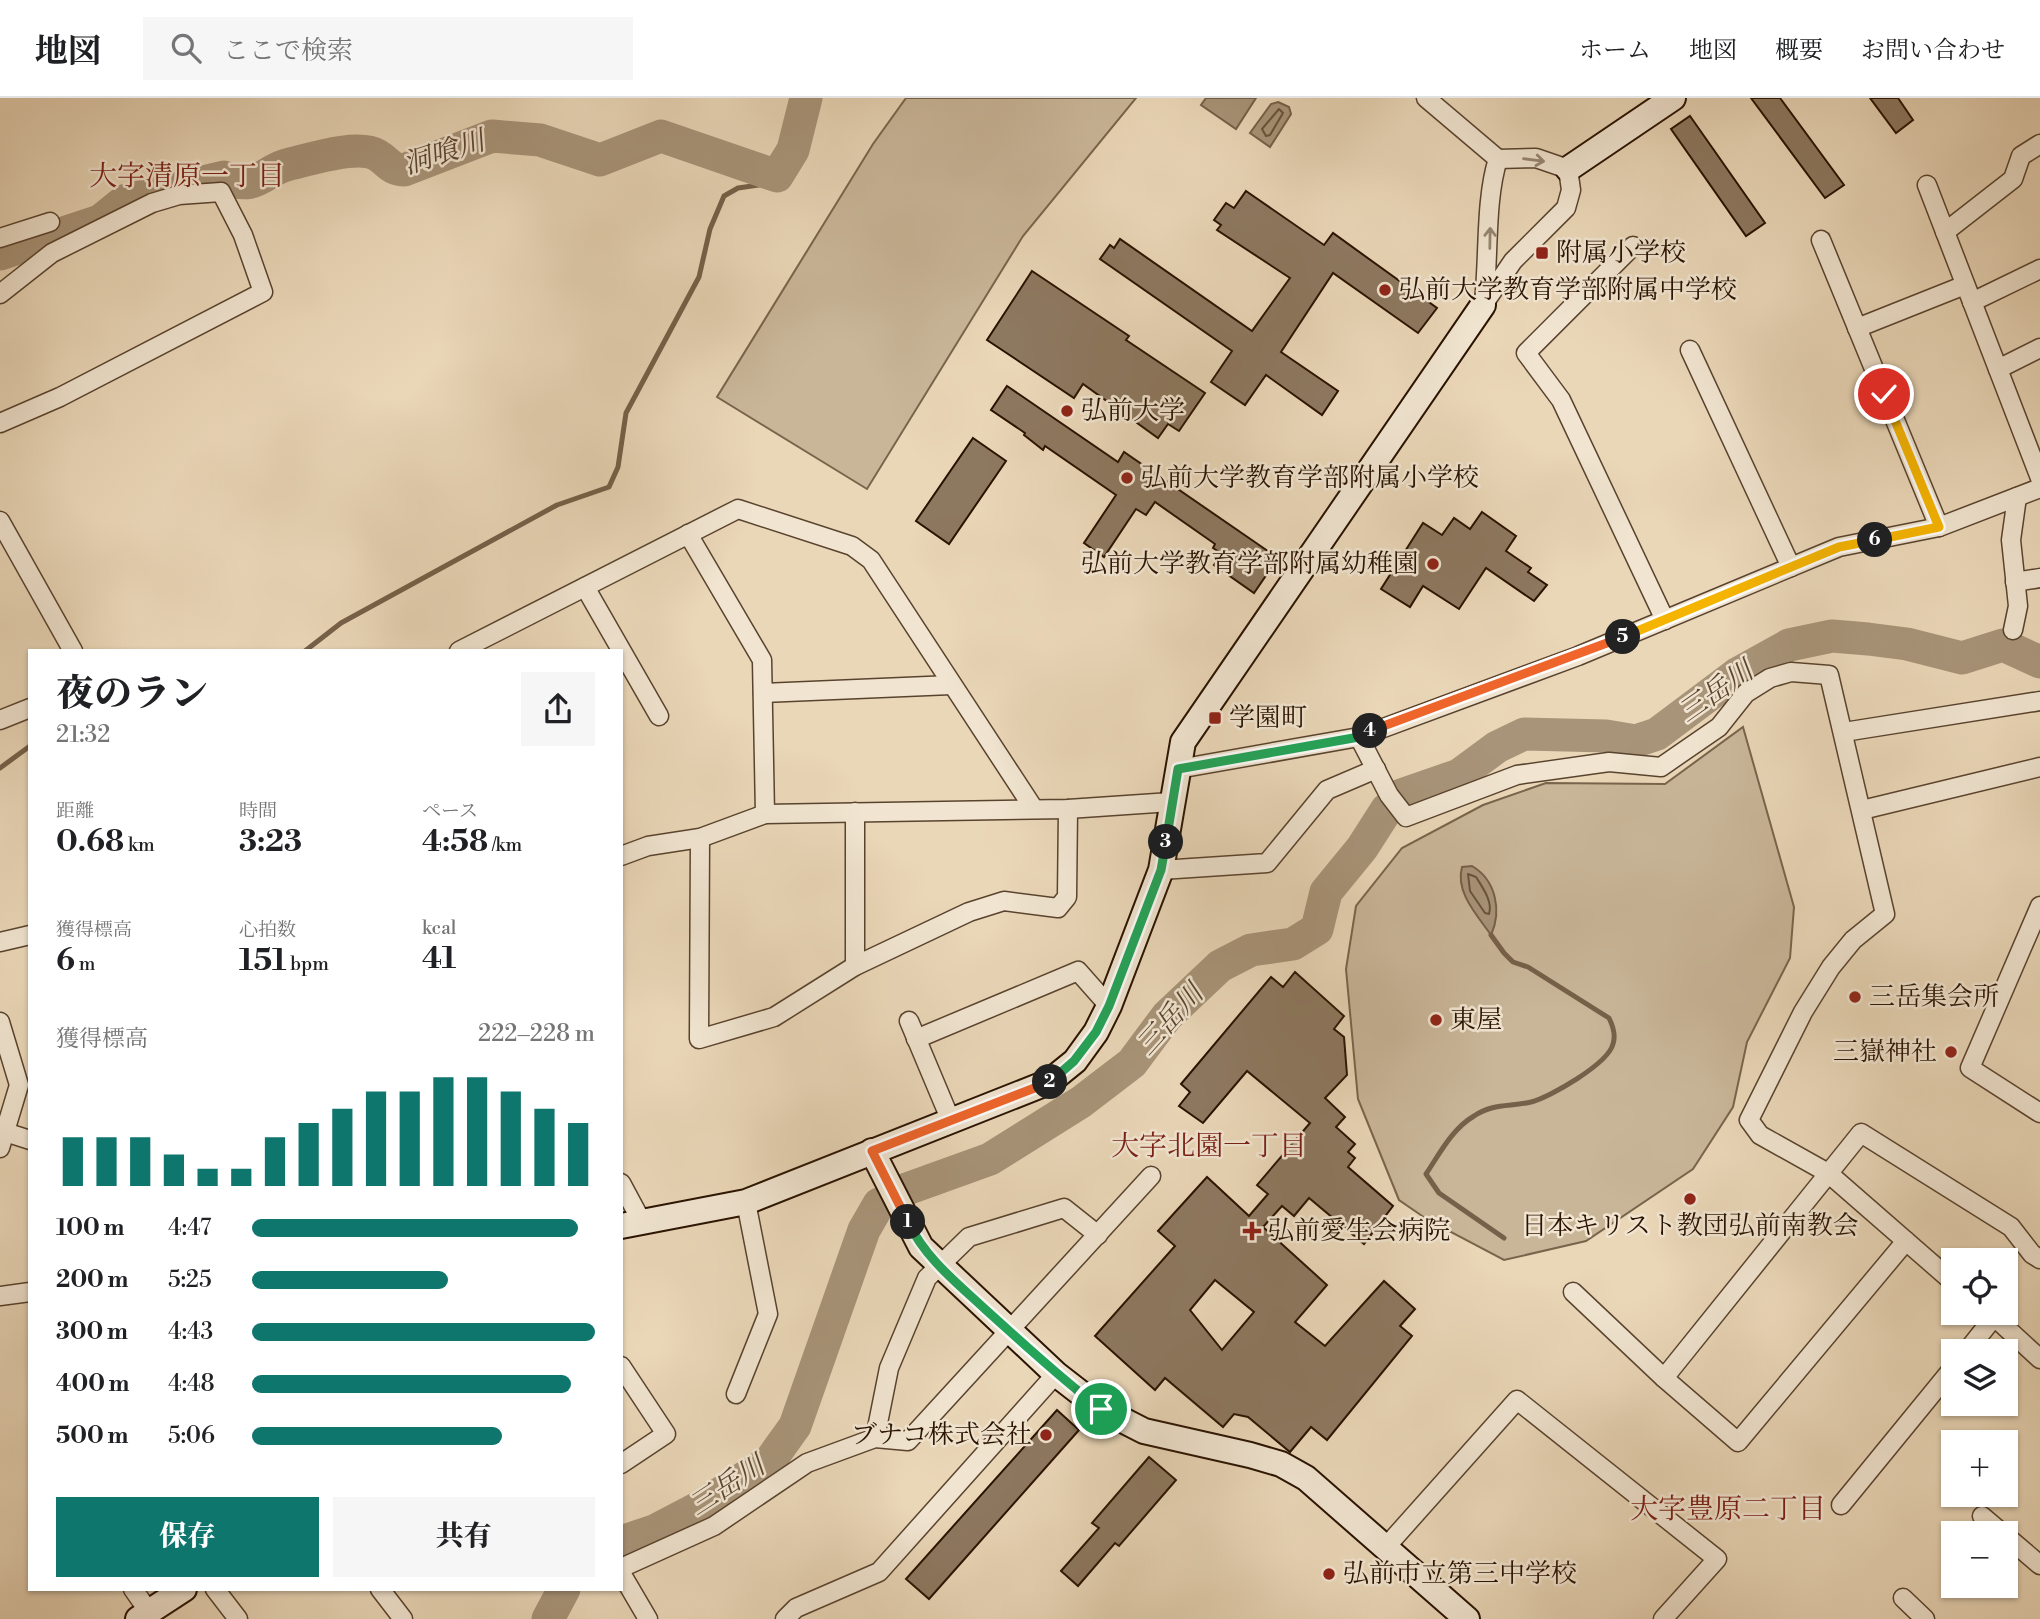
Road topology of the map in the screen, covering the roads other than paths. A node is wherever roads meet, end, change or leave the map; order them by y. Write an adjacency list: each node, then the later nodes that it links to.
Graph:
1 (1426, 98): 4 (street)
2 (1673, 98): 5 (street)
3 (2040, 144): 8 (street)
4 (1498, 159): 5 (street, one-way to 5); 16 (street, one-way to 4)
5 (1568, 169): 16 (street)
6 (1927, 185): 8 (street)
7 (50, 222): 9 (street)
8 (1945, 232): 13 (street)
9 (0, 238)
10 (1821, 240): 17 (street)
11 (1633, 246): 32 (street)
12 (2040, 269): 15 (street)
13 (1965, 285): 15 (street); 17 (street)
14 (0, 294): 21 (street)
15 (1972, 302): 20 (street)
16 (1483, 305): 47 (street)
17 (1857, 328): 25 (street)
18 (2040, 348): 20 (street)
19 (1690, 350): 28 (street)
20 (1998, 369): 22 (street)
21 (0, 424)
22 (2040, 478)
23 (2040, 488): 24 (street)
24 (2017, 497): 25 (street); 30 (street)
25 (1939, 527): 28 (street)
26 (2, 530): 34 (street)
27 (688, 534): 31 (street); 38 (street); 39 (street)
28 (1791, 567): 32 (street)
29 (2040, 578): 30 (street)
30 (2015, 582): 33 (street)
31 (585, 587): 35 (street); 36 (street)
32 (1665, 620): 45 (street)
33 (2013, 630)
34 (72, 649)
35 (463, 649)
36 (621, 649)
37 (623, 653): 42 (street)
38 (951, 685): 39 (street); 50 (street)
39 (762, 693): 54 (street)
40 (2040, 701): 44 (street)
41 (28, 709): 43 (street)
42 (659, 716)
43 (0, 720)
44 (1844, 732): 48 (street); 52 (street)
45 (1359, 737): 47 (street); 48 (street)
46 (2040, 767): 52 (street)
47 (1178, 769): 49 (street)
48 (1376, 769): 57 (street)
49 (1171, 802): 51 (street); 57 (street)
50 (1034, 808): 51 (street); 53 (street)
51 (1068, 809): 61 (street)
52 (1862, 810): 71 (street)
53 (855, 812): 54 (street); 61 (street)
54 (765, 814): 55 (street)
55 (700, 838): 56 (street); 61 (street)
56 (623, 855)
57 (1161, 870): 62 (street)
58 (2040, 906): 66 (street)
59 (28, 935): 60 (street)
60 (0, 942)
61 (855, 966)
62 (1109, 1006): 65 (street); 67 (street)
63 (909, 1021): 65 (street)
64 (1, 1028): 68 (street)
65 (916, 1039): 67 (street)
66 (2040, 1113)
67 (951, 1121): 70 (street)
68 (3, 1140): 69 (street)
69 (28, 1140)
70 (872, 1151): 74 (street); 79 (street)
71 (1828, 1173): 77 (street); 78 (street); 89 (street)
72 (1151, 1176): 76 (street)
73 (623, 1190): 75 (street)
74 (746, 1202): 75 (street); 91 (street)
75 (632, 1225)
76 (1098, 1235): 79 (street); 85 (street)
77 (1906, 1241): 80 (street); 89 (street)
78 (2040, 1259)
79 (940, 1267): 85 (street); 92 (street)
80 (1941, 1272)
81 (1573, 1292): 89 (street)
82 (0, 1296): 83 (street)
83 (28, 1298)
84 (2003, 1325): 86 (street)
85 (1008, 1330): 88 (street); 92 (street)
86 (2040, 1359)
87 (623, 1369): 93 (street)
88 (1056, 1374): 98 (street); 111 (street)
89 (1664, 1378)
90 (1941, 1383): 94 (street)
91 (736, 1394)
92 (875, 1438): 100 (street)
93 (623, 1463)
94 (1841, 1505)
95 (1982, 1516): 96 (street)
96 (1988, 1521)
97 (2018, 1546): 99 (street)
98 (1385, 1548): 112 (street); 113 (street)
99 (2040, 1565)
100 (623, 1570)
101 (623, 1575): 110 (street)
102 (134, 1591): 107 (street)
103 (181, 1591): 107 (street)
104 (217, 1591): 108 (street)
105 (382, 1591): 109 (street)
106 (1903, 1598): 114 (street)
107 (144, 1615)
108 (238, 1619)
109 (403, 1619)
110 (648, 1619)
111 (785, 1619)
112 (1467, 1619)
113 (1662, 1619)
114 (1925, 1619)

